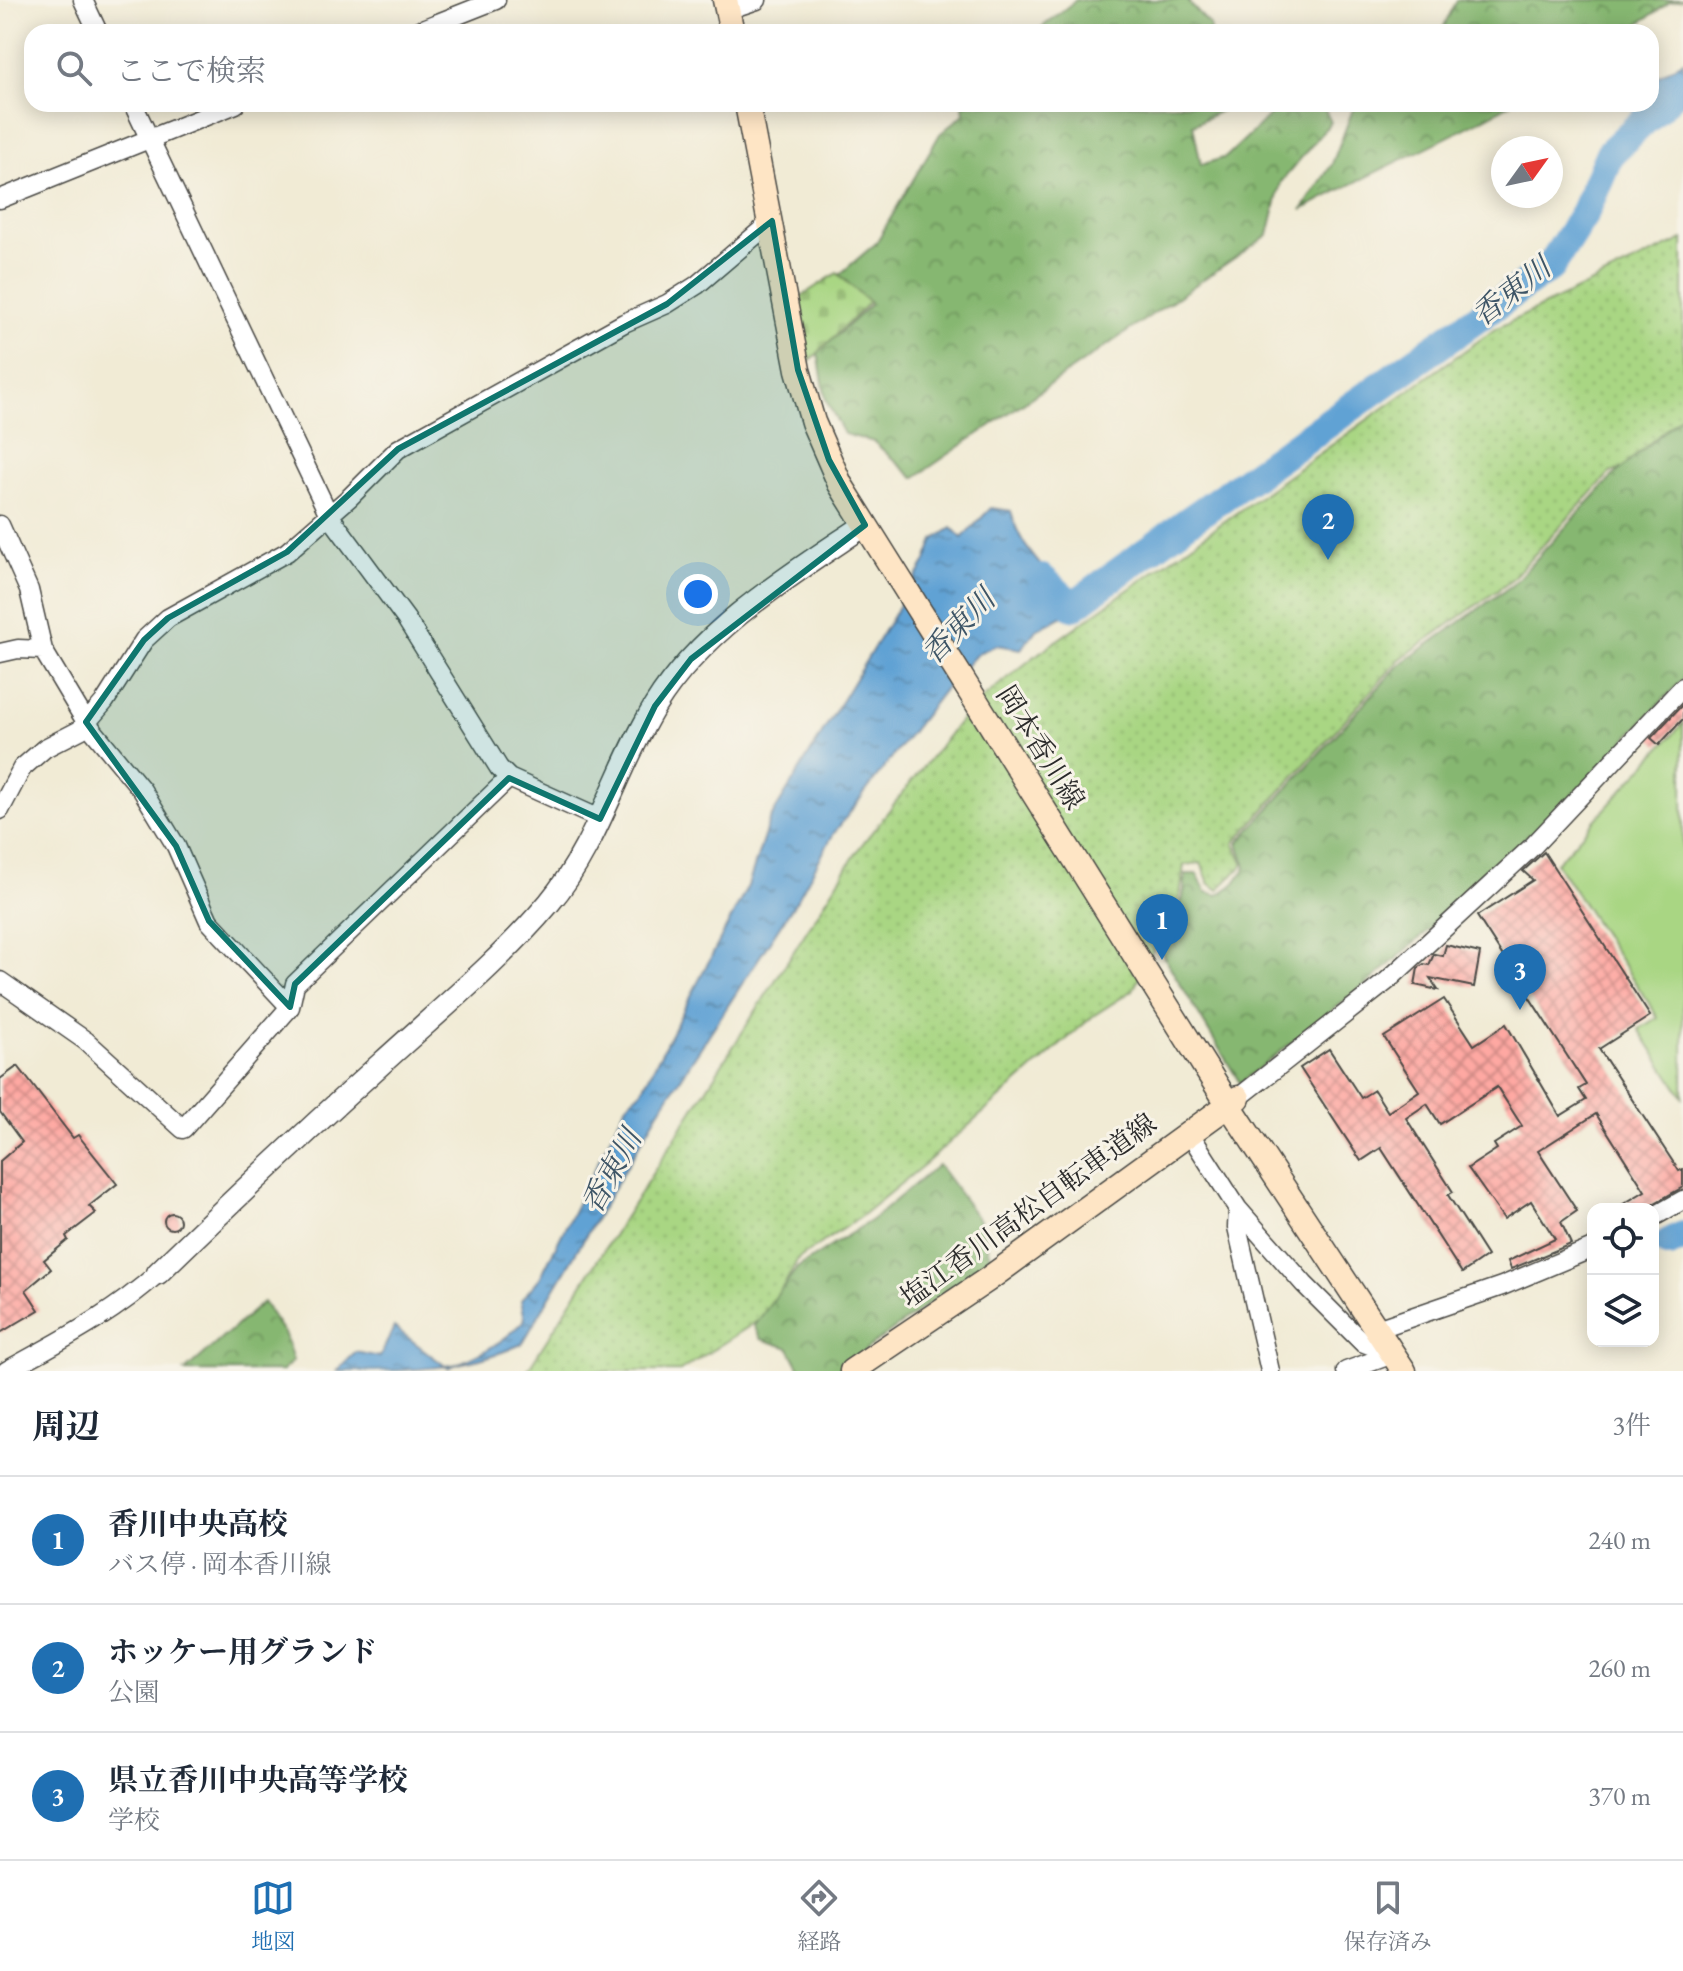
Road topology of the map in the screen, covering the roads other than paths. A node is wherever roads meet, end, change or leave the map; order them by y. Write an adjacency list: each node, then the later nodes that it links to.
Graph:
1 (83, 0): 5 (street)
2 (496, 0): 6 (street)
3 (757, 0): 4 (street)
4 (728, 14)
5 (94, 24)
6 (435, 24)
7 (137, 112): 10 (street)
8 (216, 112): 10 (street)
9 (749, 112): 12 (main road, 岡本香川線)
10 (149, 139): 11 (street); 13 (street)
11 (0, 199)
12 (772, 221): 13 (street); 15 (main road, 岡本香川線)
13 (329, 515): 19 (street); 20 (street)
14 (0, 525): 16 (street)
15 (865, 525): 22 (street); 25 (main road, 岡本香川線)
16 (43, 650): 17 (street); 19 (street)
17 (0, 653)
18 (1683, 687): 25 (street)
19 (86, 722): 21 (street); 24 (street)
20 (509, 778): 22 (street); 24 (street)
21 (0, 810)
22 (600, 819): 31 (street)
23 (0, 981): 24 (street)
24 (290, 1007)
25 (1232, 1100): 26 (main road, 塩江香川高松自転車道線); 32 (main road, 岡本香川線)
26 (1188, 1131): 28 (street); 35 (main road, 塩江香川高松自転車道線)
27 (1683, 1200): 29 (street)
28 (1238, 1209): 33 (street); 36 (street)
29 (1659, 1214)
30 (1587, 1251): 32 (street)
31 (158, 1273): 34 (street)
32 (1377, 1329): 33 (main road, 岡本香川線)
33 (1398, 1362): 37 (street)
34 (6, 1371)
35 (852, 1371)
36 (1270, 1371)
37 (1346, 1371)

